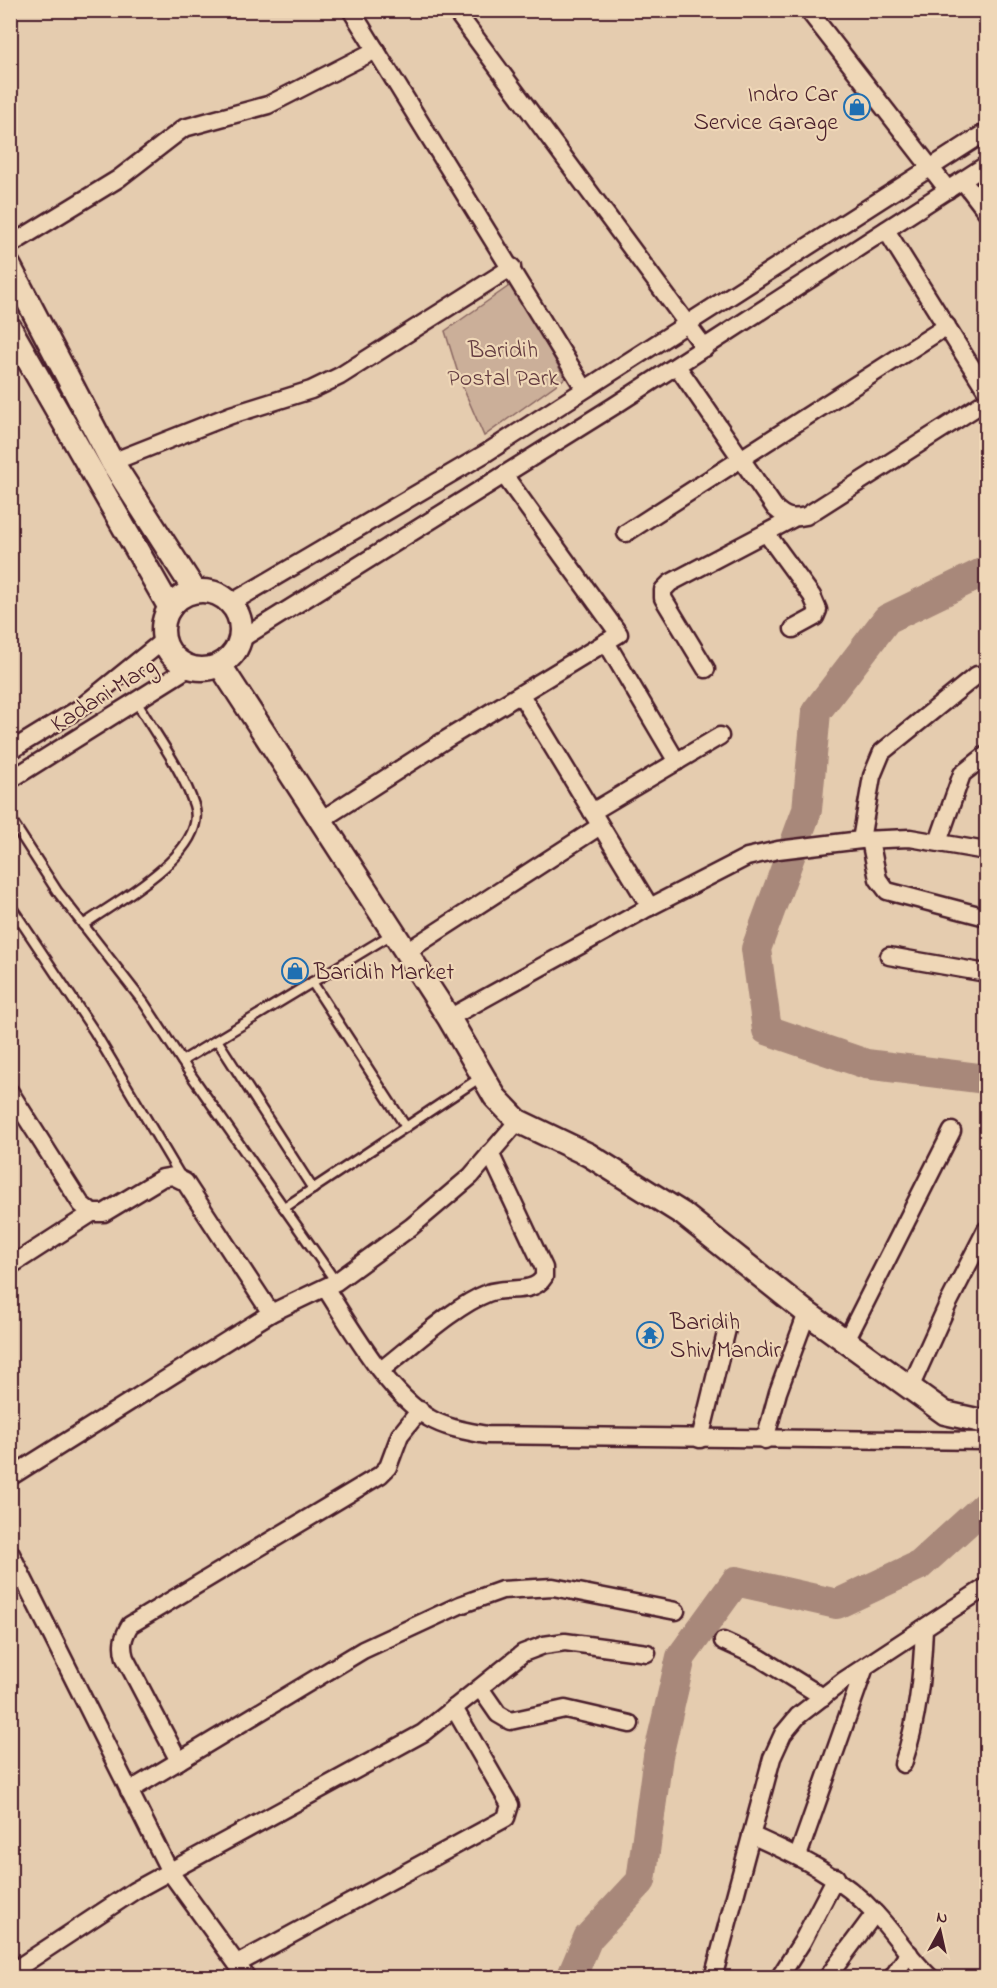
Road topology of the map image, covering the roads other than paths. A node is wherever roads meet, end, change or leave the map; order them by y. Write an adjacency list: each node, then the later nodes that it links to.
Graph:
1 (351, 10): 4 (street)
2 (455, 10): 15 (street)
3 (808, 10): 7 (street)
4 (376, 50): 12 (street); 14 (street)
5 (987, 132): 7 (street)
6 (987, 165): 8 (street)
7 (931, 168): 9 (street); 15 (street)
8 (963, 181): 9 (street); 10 (street)
9 (948, 190): 11 (street)
10 (987, 211)
11 (886, 230): 16 (street); 18 (street)
12 (10, 245)
13 (10, 267): 24 (street)
14 (512, 267): 20 (street); 24 (street)
15 (688, 325): 18 (street); 20 (street)
16 (947, 326): 21 (street); 23 (street)
17 (10, 328): 31 (street)
18 (705, 348): 19 (street)
19 (677, 366): 23 (street); 25 (street)
20 (584, 388): 30 (street)
21 (987, 390)
22 (987, 401): 26 (street)
23 (741, 460): 26 (street); 27 (street)
24 (112, 462): 29 (street)
25 (504, 475): 33 (street); 35 (street)
26 (792, 519): 28 (street)
27 (626, 532)
28 (766, 533): 32 (street); 38 (street)
29 (195, 591): 30 (street); 31 (street)
30 (231, 603): 33 (street)
31 (170, 608): 34 (street)
32 (794, 629)
33 (241, 639): 36 (street)
34 (164, 640): 37 (street); 43 (street, Kadani Marg)
35 (606, 642): 40 (street); 45 (street)
36 (220, 665): 37 (street); 49 (street)
37 (190, 667): 41 (street, Kadani Marg)
38 (706, 669)
39 (977, 675): 50 (street)
40 (521, 695): 48 (street); 49 (street)
41 (136, 701): 46 (street, Kadani Marg); 56 (lane)
42 (720, 736): 45 (street)
43 (10, 751)
44 (987, 755): 51 (street)
45 (677, 762): 48 (street)
46 (10, 780)
47 (10, 818): 56 (lane)
48 (596, 819): 54 (street); 58 (street)
49 (321, 820): 57 (street)
50 (866, 840): 51 (street); 54 (street); 55 (street)
51 (938, 842): 52 (street)
52 (987, 851)
53 (10, 905): 71 (lane)
54 (650, 907): 62 (street)
55 (987, 917)
56 (82, 925): 64 (lane)
57 (393, 933): 58 (street); 61 (lane)
58 (406, 952): 62 (street)
59 (889, 956): 60 (street)
60 (987, 973)
61 (312, 982): 63 (lane); 68 (lane)
62 (449, 1018): 65 (street)
63 (217, 1040): 64 (lane); 72 (lane)
64 (182, 1061): 73 (lane)
65 (483, 1076): 67 (street); 68 (lane)
66 (10, 1092): 74 (street)
67 (518, 1121): 70 (street); 79 (street)
68 (406, 1127): 72 (lane)
69 (952, 1131): 81 (street)
70 (490, 1153): 77 (street); 82 (street)
71 (185, 1182): 74 (street); 78 (street)
72 (313, 1189): 73 (lane)
73 (284, 1208): 77 (lane)
74 (92, 1213): 76 (street)
75 (987, 1230): 83 (street)
76 (10, 1266)
77 (331, 1285): 78 (street); 82 (street)
78 (271, 1313): 89 (street)
79 (807, 1313): 81 (street); 87 (street)
80 (727, 1329): 86 (street)
81 (846, 1341): 83 (street)
82 (381, 1370): 84 (street)
83 (910, 1388): 85 (street)
84 (420, 1410): 86 (street); 101 (street)
85 (987, 1422)
86 (700, 1439): 87 (street)
87 (765, 1440): 88 (street)
88 (987, 1441)
89 (10, 1477)
90 (10, 1552): 103 (street)
91 (987, 1587): 93 (street)
92 (676, 1611): 101 (street)
93 (924, 1628): 96 (street); 102 (street)
94 (723, 1641): 98 (street)
95 (647, 1653): 97 (street)
96 (865, 1667): 98 (street); 105 (street)
97 (480, 1688): 99 (street); 100 (street)
98 (823, 1697): 104 (street)
99 (454, 1708): 106 (street); 110 (street)
100 (630, 1724)
101 (179, 1761): 103 (street)
102 (903, 1764)
103 (129, 1791): 106 (street)
104 (752, 1835): 105 (street); 112 (street)
105 (798, 1856): 107 (street)
106 (170, 1872): 110 (street); 111 (street)
107 (836, 1877): 108 (street); 113 (street)
108 (875, 1913): 109 (street); 114 (street)
109 (909, 1953): 115 (street); 116 (street)
110 (242, 1971)
111 (10, 1972)
112 (713, 1977)
113 (779, 1977)
114 (827, 1977)
115 (892, 1977)
116 (931, 1977)

